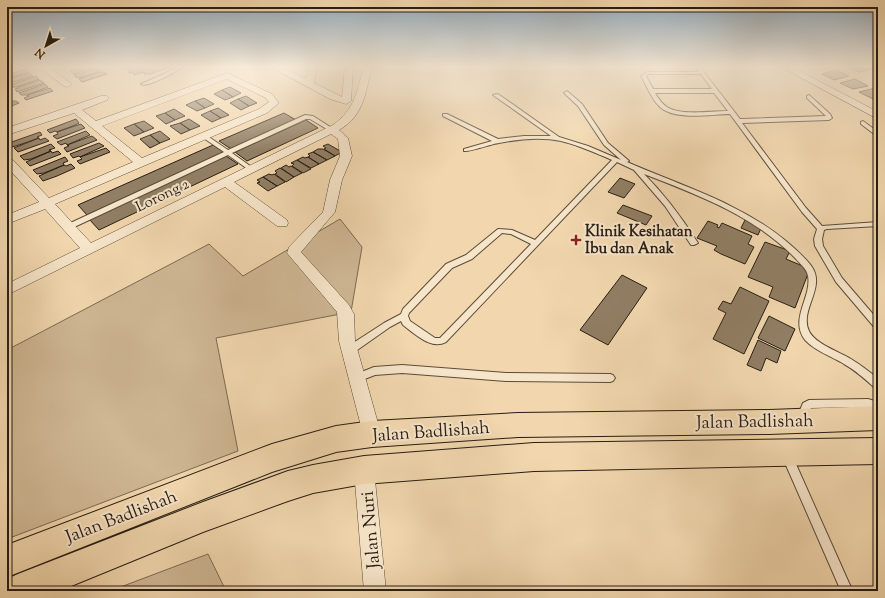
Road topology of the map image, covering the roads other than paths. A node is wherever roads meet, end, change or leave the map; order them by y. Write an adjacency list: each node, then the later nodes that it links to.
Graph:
1 (176, 95): 19 (street)
2 (263, 95): 23 (street)
3 (329, 95): 4 (street)
4 (347, 95)
5 (361, 95): 20 (street, Lorong 2)
6 (496, 95): 24 (lane)
7 (569, 95): 31 (lane)
8 (656, 95): 14 (lane)
9 (719, 95): 14 (lane)
10 (838, 95): 16 (street)
11 (809, 97): 17 (lane)
12 (104, 98): 13 (street)
13 (75, 109): 19 (street); 21 (street)
14 (732, 112): 17 (lane)
15 (445, 115): 25 (lane)
16 (878, 116)
17 (738, 120): 39 (lane)
18 (863, 122): 22 (lane)
19 (96, 125): 30 (street)
20 (332, 130): 27 (lane); 32 (street, Lorong 2); 46 (street)
21 (7, 132)
22 (878, 135)
23 (204, 136): 27 (lane); 30 (street)
24 (559, 139): 25 (lane); 29 (lane)
25 (498, 141): 26 (lane)
26 (466, 150)
27 (226, 152): 32 (lane); 38 (lane)
28 (7, 160): 34 (street)
29 (616, 160): 31 (lane); 40 (lane)
30 (141, 163): 34 (street)
31 (634, 168): 41 (lane); 49 (lane)
32 (251, 169): 33 (street, Lorong 2)
33 (226, 182): 36 (street); 42 (street, Lorong 2)
34 (47, 204): 35 (street); 38 (street)
35 (7, 220)
36 (282, 223)
37 (878, 224): 39 (lane)
38 (68, 226): 42 (street)
39 (821, 229): 45 (lane)
40 (536, 243): 44 (lane); 44 (lane)
41 (694, 243)
42 (89, 249): 43 (street, Lorong 2)
43 (7, 290)
44 (404, 316): 46 (lane)
45 (878, 326)
46 (350, 350): 47 (street)
47 (357, 378): 48 (lane); 53 (street)
48 (610, 378)
49 (878, 385)
50 (878, 406): 52 (lane)
51 (878, 418): 52 (main road, Jalan Badlishah)
52 (810, 420): 53 (main road, Jalan Badlishah)
53 (372, 434): 57 (main road, Jalan Badlishah)
54 (878, 451): 55 (main road, Jalan Badlishah)
55 (786, 454): 56 (main road, Jalan Badlishah); 58 (lane)
56 (364, 470): 59 (main road, Jalan Badlishah); 60 (street, Jalan Nuri)
57 (7, 561)
58 (845, 587)
59 (18, 591)
60 (375, 591)

